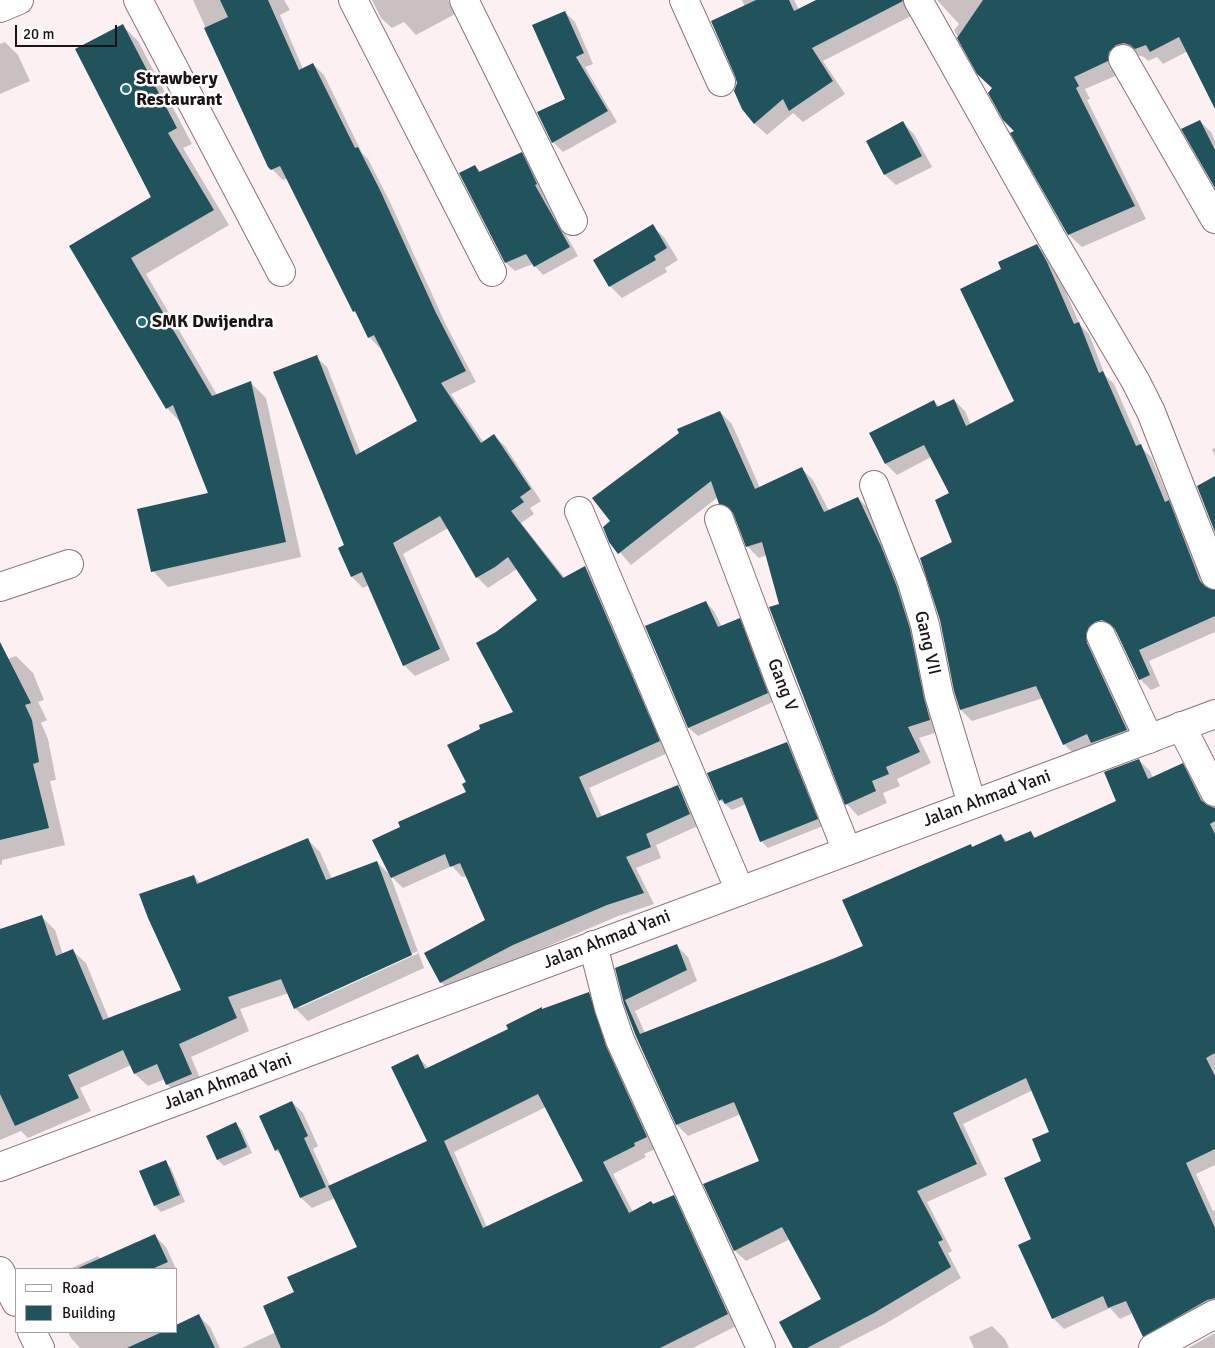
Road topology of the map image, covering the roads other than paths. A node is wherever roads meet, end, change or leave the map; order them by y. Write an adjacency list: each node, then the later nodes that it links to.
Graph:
1 (19, 0): 7 (street)
2 (138, 0): 12 (street)
3 (353, 0): 13 (street)
4 (464, 0): 11 (street)
5 (684, 0): 9 (street)
6 (918, 0): 18 (street)
7 (0, 8)
8 (1123, 59): 10 (street)
9 (721, 82)
10 (1215, 219)
11 (573, 221)
12 (281, 272)
13 (492, 272)
14 (874, 485): 25 (street, Gang VII)
15 (579, 510): 27 (street)
16 (719, 519): 26 (street, Gang V)
17 (69, 564): 19 (street)
18 (1215, 575)
19 (0, 587)
20 (1101, 636): 23 (street)
21 (1215, 714): 22 (street, Jalan Ahmad Yani)
22 (1181, 726): 23 (street, Jalan Ahmad Yani); 24 (street)
23 (1149, 739): 25 (street, Jalan Ahmad Yani)
24 (1215, 792)
25 (972, 804): 26 (street, Jalan Ahmad Yani)
26 (847, 851): 27 (street, Jalan Ahmad Yani)
27 (740, 891): 28 (street, Jalan Ahmad Yani)
28 (593, 945): 29 (street, Jalan Ahmad Yani); 35 (street)
29 (0, 1167)
30 (0, 1271): 31 (street)
31 (15, 1300)
32 (1215, 1314): 36 (street)
33 (32, 1333): 34 (street)
34 (40, 1348)
35 (762, 1348)
36 (1153, 1348)

